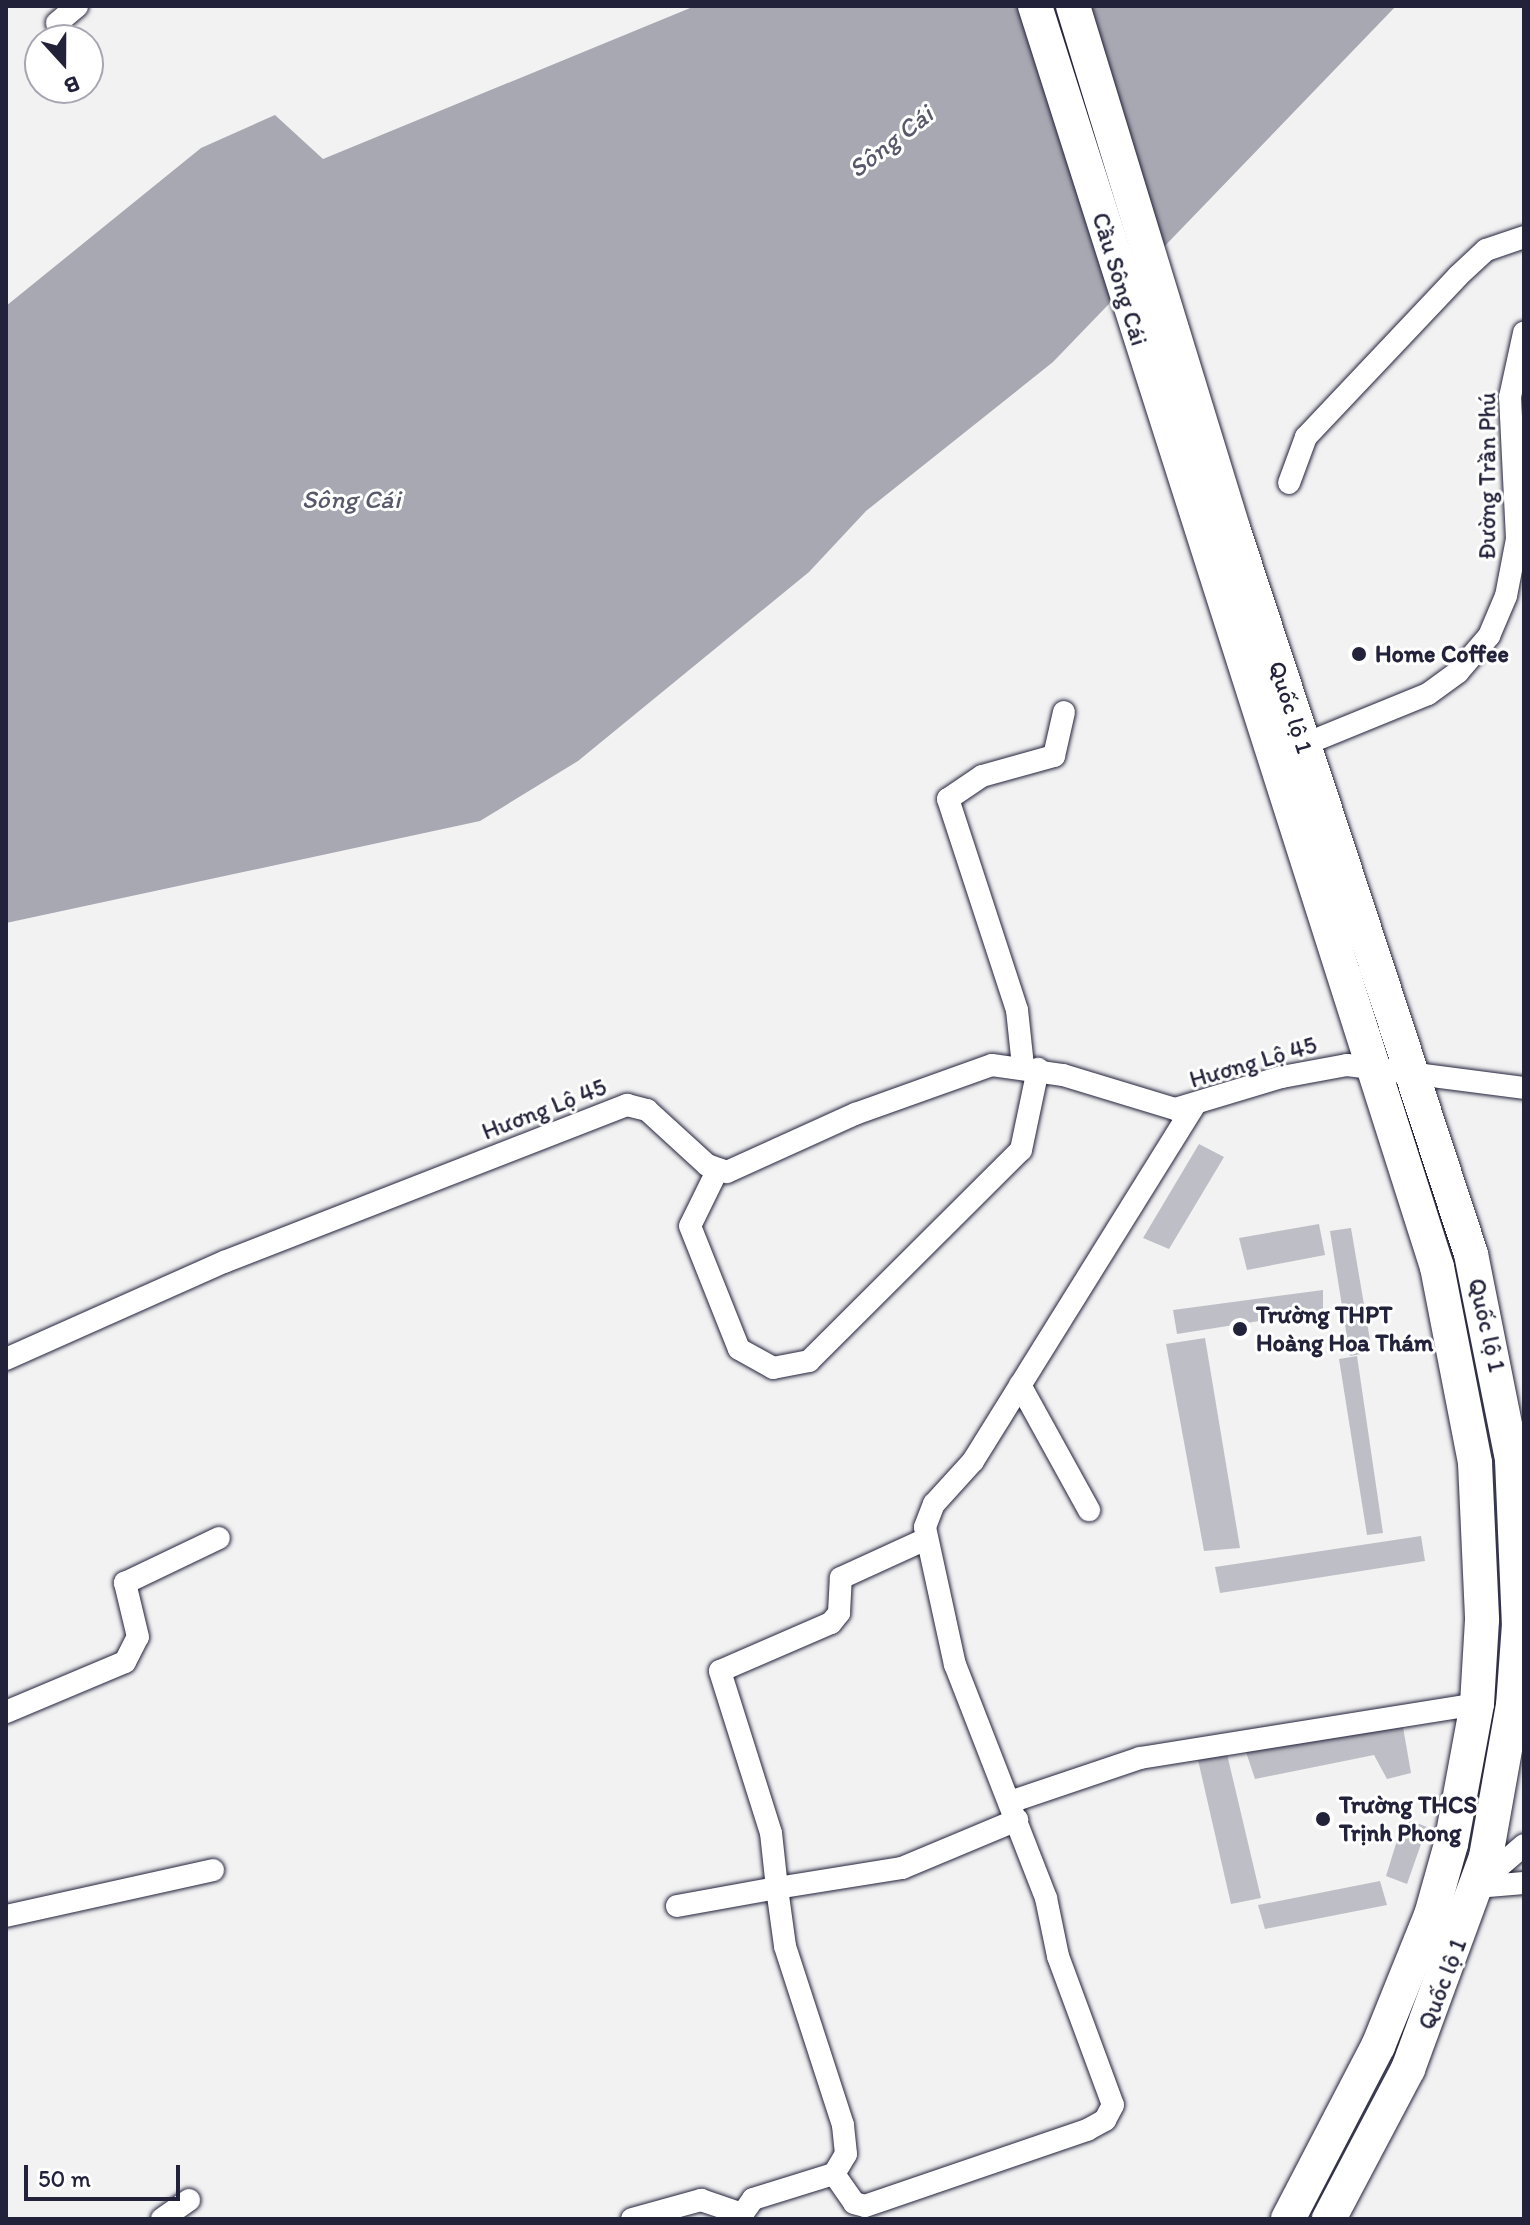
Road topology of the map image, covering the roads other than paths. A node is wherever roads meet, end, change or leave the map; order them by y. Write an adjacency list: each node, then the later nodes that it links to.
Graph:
1 (77, 6): 4 (street)
2 (1035, 6): 9 (highway, Cầu Sông Cái)
3 (1073, 6): 8 (highway, Cầu Sông Cái)
4 (57, 23)
5 (1524, 237): 7 (street)
6 (1524, 333): 11 (street, Đường Trần Phú)
7 (1289, 483)
8 (1233, 528): 11 (highway, Quốc lộ 1)
9 (1204, 553): 12 (highway, Quốc lộ 1)
10 (1064, 712): 13 (street)
11 (1303, 745): 14 (highway, Quốc lộ 1)
12 (1369, 1065): 14 (street, Hương Lộ 45); 16 (street, Hương Lộ 45); 23 (highway, Quốc lộ 1)
13 (1030, 1068): 16 (street, Hương Lộ 45); 17 (street, Hương Lộ 45); 17 (street)
14 (1410, 1069): 15 (street, Hương Lộ 45); 29 (highway, Quốc lộ 1)
15 (1524, 1088)
16 (1193, 1107): 19 (street)
17 (717, 1171): 18 (street, Hương Lộ 45)
18 (6, 1359)
19 (1020, 1385): 20 (street); 22 (street)
20 (1089, 1510)
21 (219, 1538): 24 (street)
22 (924, 1540): 25 (street); 30 (street)
23 (1477, 1704): 25 (street); 38 (highway, Quốc lộ 1)
24 (6, 1712)
25 (1014, 1811): 30 (street); 33 (street)
26 (1524, 1845): 29 (street)
27 (213, 1870): 32 (street)
28 (1524, 1883): 29 (street)
29 (1476, 1887): 39 (highway, Quốc lộ 1)
30 (777, 1888): 31 (street); 33 (street)
31 (677, 1906)
32 (6, 1916)
33 (834, 2174): 35 (street)
34 (189, 2200): 36 (street)
35 (739, 2216): 37 (street)
36 (162, 2219)
37 (632, 2219)
38 (1288, 2219)
39 (1329, 2219)

